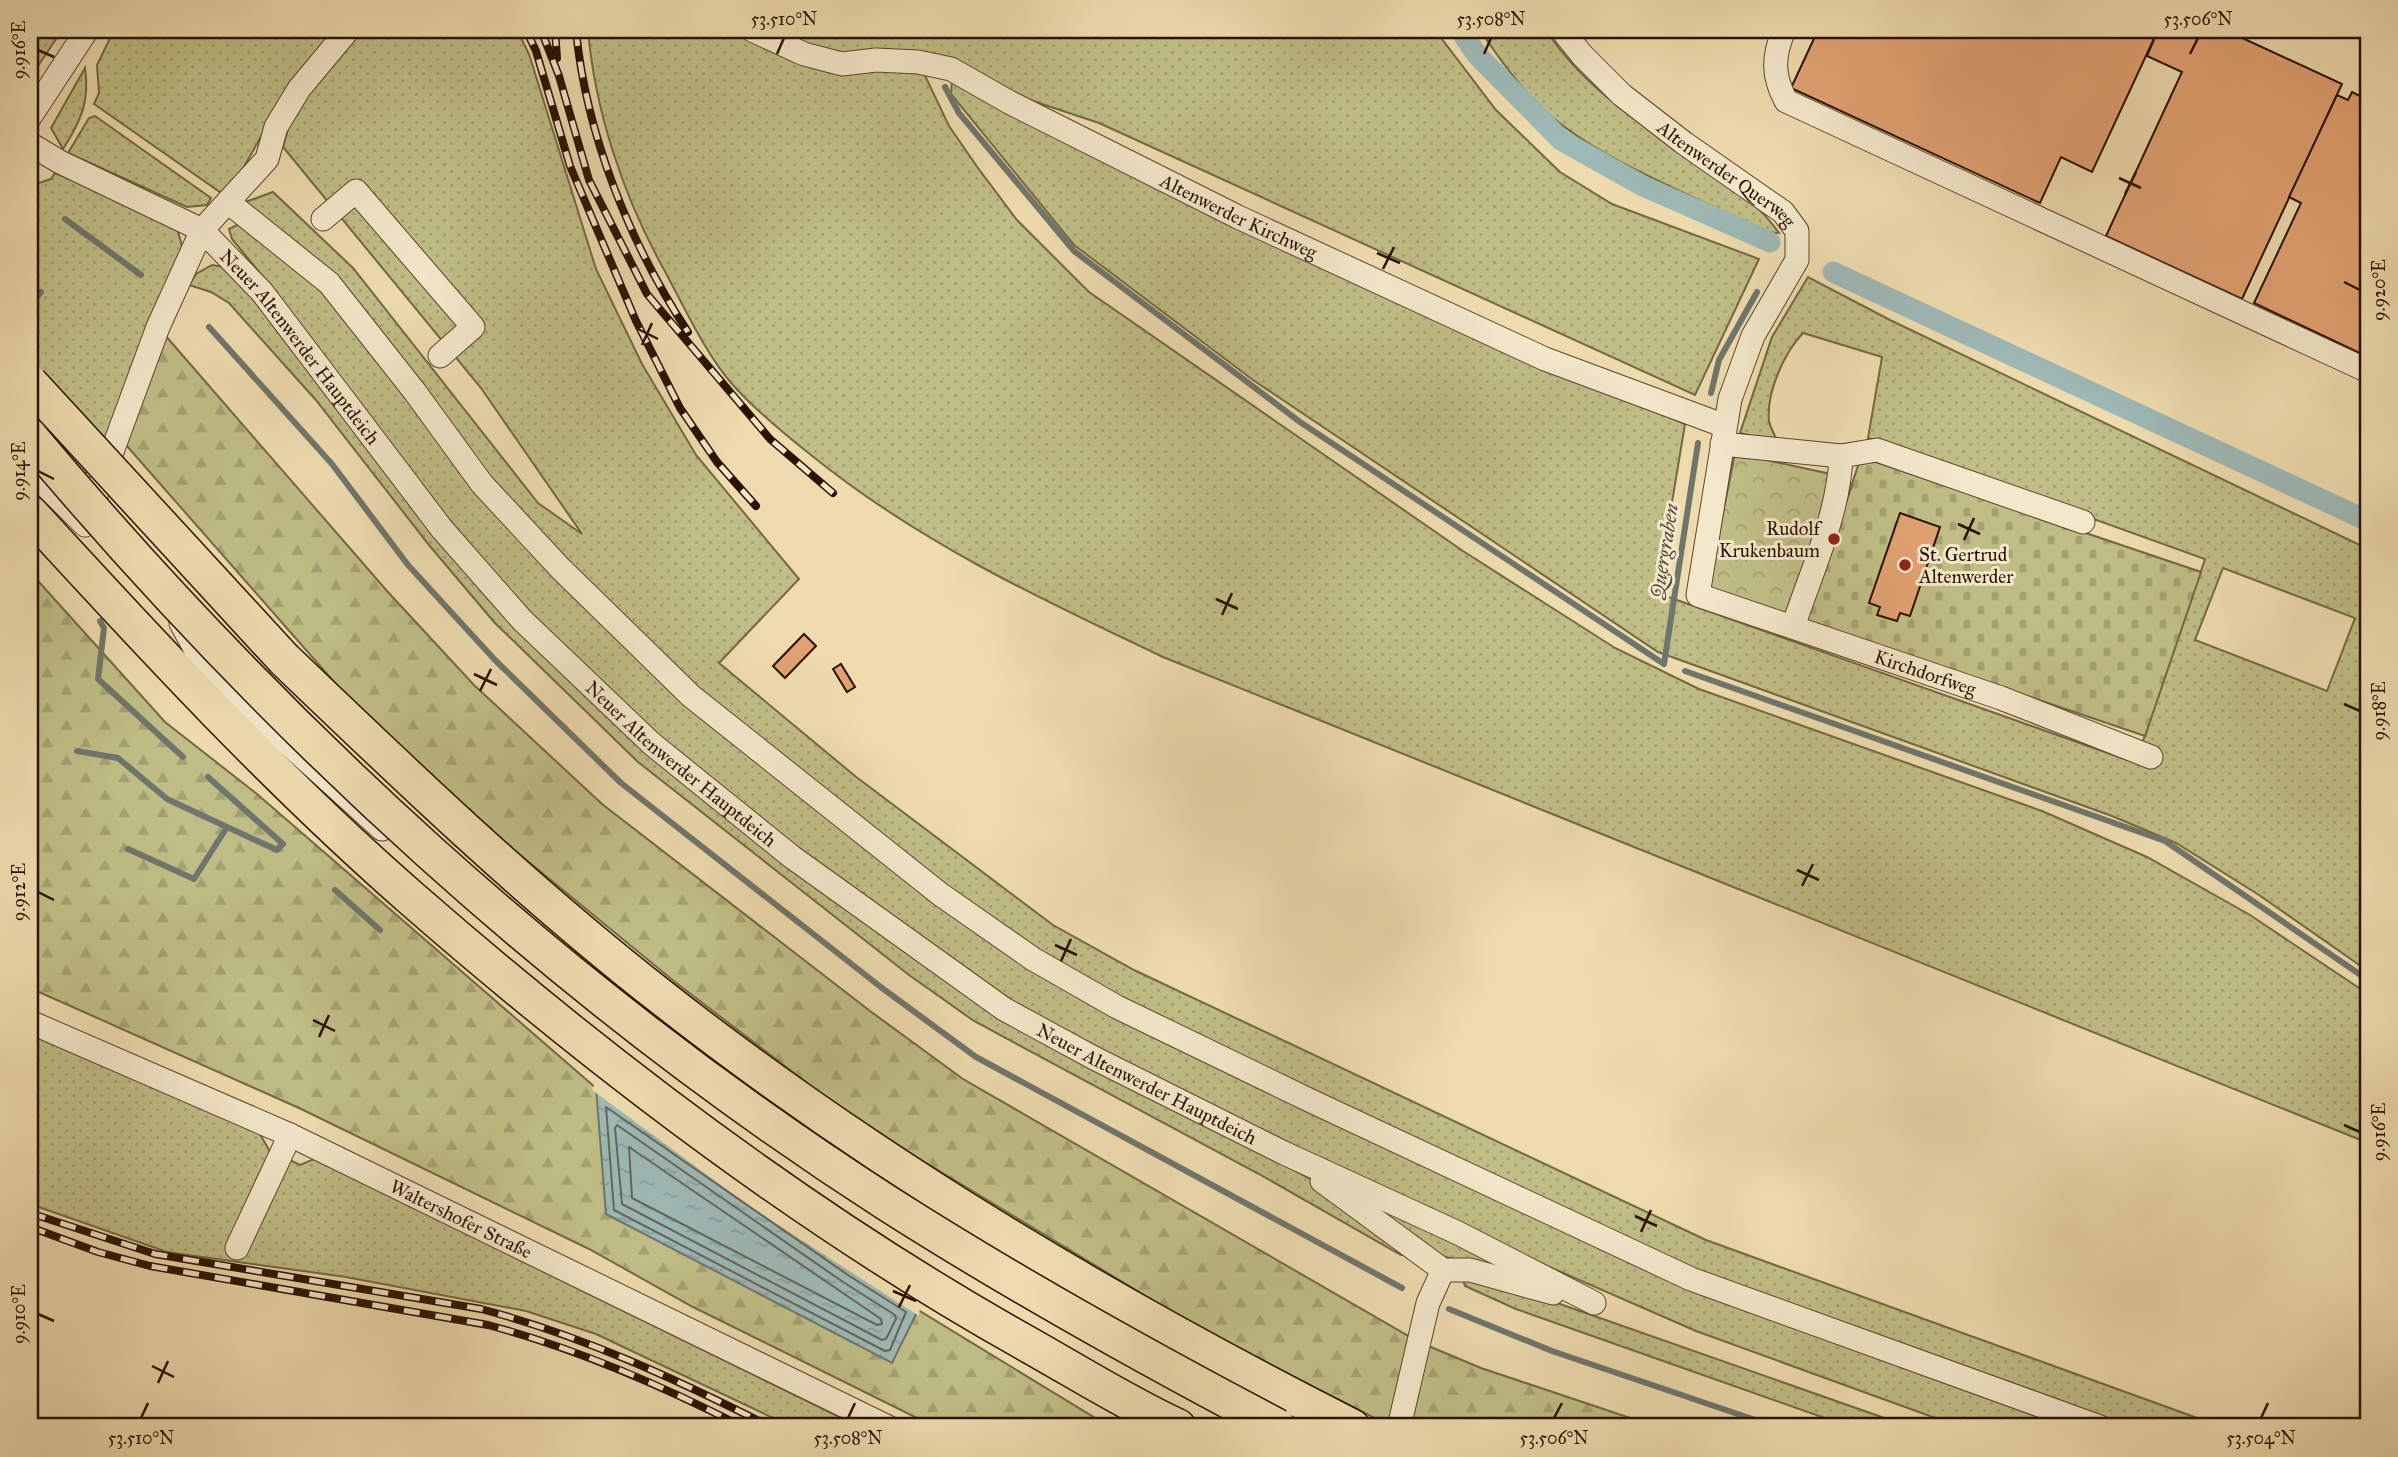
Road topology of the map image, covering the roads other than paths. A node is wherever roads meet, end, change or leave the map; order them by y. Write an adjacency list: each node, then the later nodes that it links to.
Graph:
1 (87, 30): 6 (street)
2 (348, 30): 8 (street)
3 (752, 30): 14 (street, Altenwerder Kirchweg)
4 (1562, 30): 14 (street, Altenwerder Querweg)
5 (1784, 30): 12 (street)
6 (30, 117)
7 (30, 144): 10 (street)
8 (228, 202): 10 (street); 35 (street)
9 (323, 219): 11 (street)
10 (202, 230): 17 (street); 26 (street, Neuer Altenwerder Hauptdeich)
11 (440, 356)
12 (2368, 371)
13 (30, 383): 33 (highway, bridge)
14 (1723, 435): 16 (street, Altenwerder Kirchweg); 20 (street, Altenwerder Querweg)
15 (30, 438): 32 (highway, bridge)
16 (1841, 456): 19 (street, Altenwerder Kirchweg); 22 (street)
17 (30, 470)
18 (30, 513): 30 (highway)
19 (2083, 522)
20 (1698, 595): 22 (street, Kirchdorfweg)
21 (181, 623): 31 (street)
22 (1793, 627): 23 (street, Kirchdorfweg)
23 (2151, 757)
24 (30, 1022): 25 (street, Waltershofer Straße)
25 (290, 1135): 27 (street); 29 (street, Waltershofer Straße)
26 (1284, 1153): 28 (street, Neuer Altenwerder Hauptdeich); 28 (street, Neuer Altenwerder Hauptdeich)
27 (237, 1248)
28 (1443, 1270): 34 (street)
29 (888, 1427)
30 (1178, 1427)
31 (1244, 1427)
32 (1279, 1427)
33 (1352, 1427)
34 (1399, 1427)
35 (2100, 1427)

